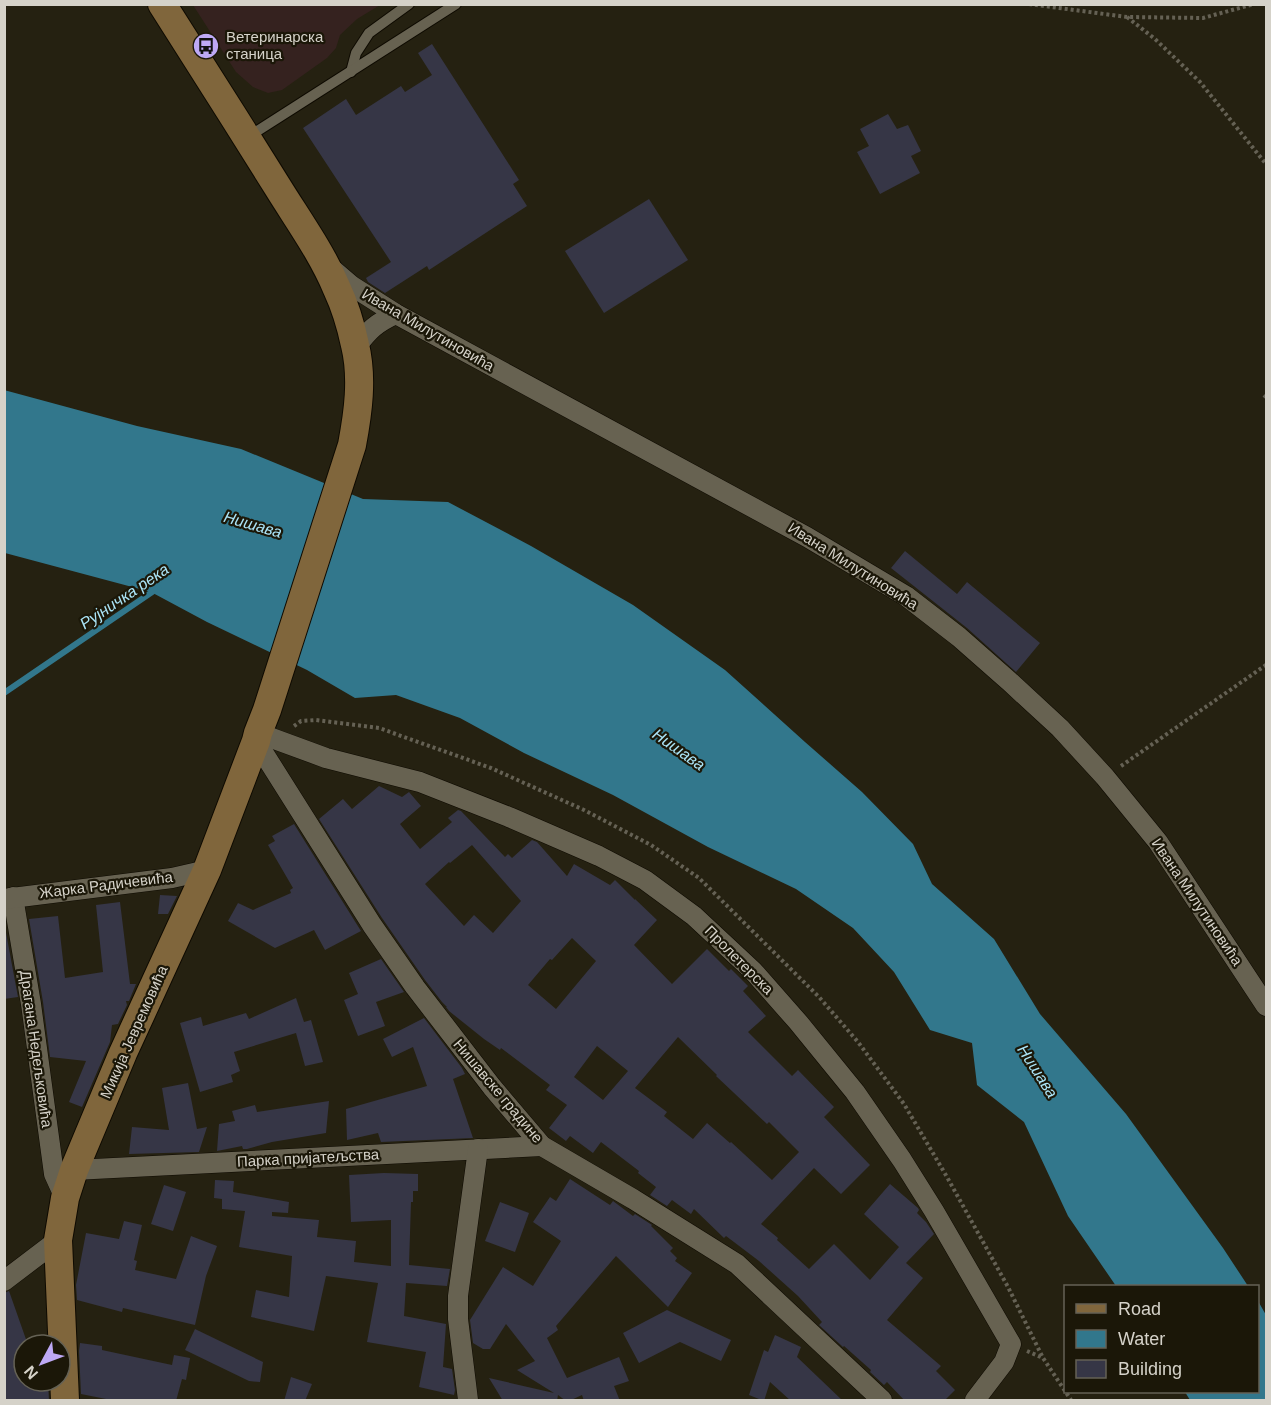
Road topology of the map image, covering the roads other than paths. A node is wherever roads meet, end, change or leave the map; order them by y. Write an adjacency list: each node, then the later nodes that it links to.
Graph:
1 (162, 4): 5 (street, Ивана Милутиновића)
2 (409, 4): 4 (lane)
3 (456, 4): 4 (lane)
4 (351, 72): 5 (lane)
5 (247, 137): 6 (street, Ивана Милутиновића)
6 (324, 263): 7 (street, Ивана Милутиновића); 8 (street, Ивана Милутиновића)
7 (396, 315): 8 (street); 13 (street, Ивана Милутиновића)
8 (356, 347): 9 (street, Ивана Милутиновића)
9 (277, 678): 10 (street, Микија Јевремовића)
10 (257, 737): 11 (street, Микија Јевремовића); 14 (street, Нишавске градине); 23 (street, Пролетерска)
11 (207, 870): 12 (street, Жарка Радичевића); 16 (street, Микија Јевремовића)
12 (9, 898): 17 (street, Драгана Недељковића)
13 (1266, 1006)
14 (542, 1146): 15 (street, Парка пријатељства); 22 (street, Нишавске градине)
15 (478, 1149): 16 (street, Парка пријатељства); 21 (street)
16 (74, 1170): 17 (street, Микија Јевремовића)
17 (65, 1198): 18 (street, Микија Јевремовића)
18 (58, 1240): 19 (street); 20 (street, Микија Јевремовића)
19 (4, 1281)
20 (65, 1401)
21 (468, 1401)
22 (882, 1401)
23 (975, 1401)

